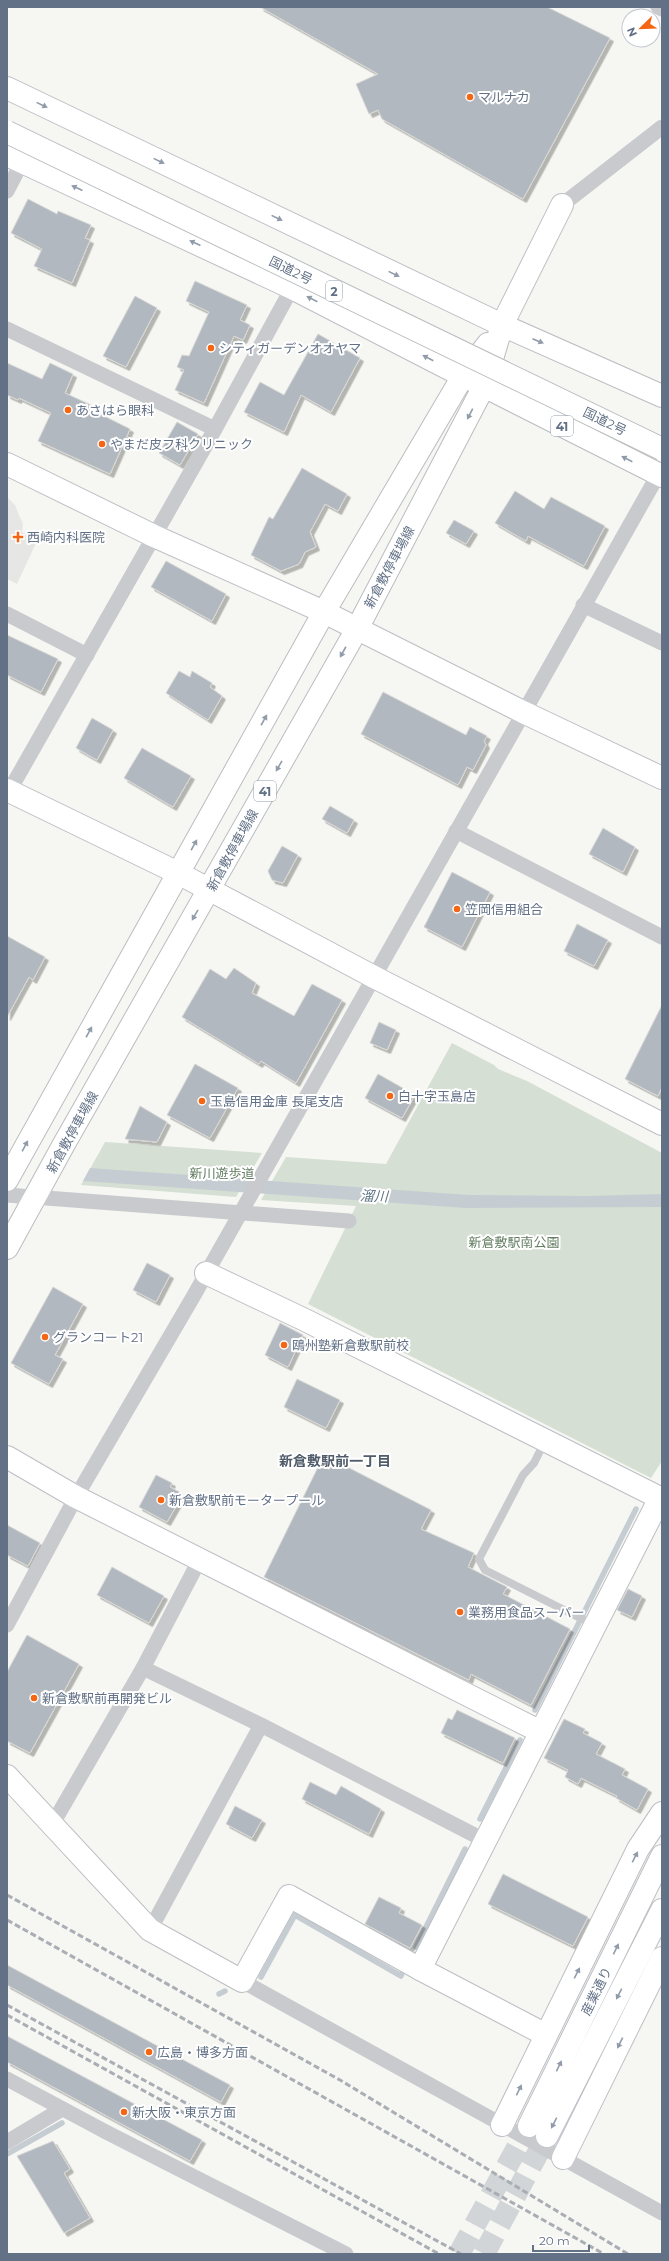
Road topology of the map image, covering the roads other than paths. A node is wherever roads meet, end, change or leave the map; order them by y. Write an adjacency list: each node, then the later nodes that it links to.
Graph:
1 (658, 7): 2 (street)
2 (662, 10)
3 (7, 88): 10 (main road, one-way to 10)
4 (662, 127): 8 (street)
5 (7, 132): 16 (main road, 国道2号 / 2, bridge)
6 (14, 159): 7 (street); 9 (main road, one-way to 6)
7 (7, 191)
8 (562, 205): 10 (main road)
9 (292, 288): 12 (main road, one-way to 9); 15 (street)
10 (502, 325): 12 (main road); 13 (main road, 新倉敷停車場線 / 41); 14 (main road, one-way to 14)
11 (7, 329): 15 (street)
12 (463, 376): 13 (main road, 41); 21 (main road)
13 (484, 386): 18 (main road, 41, one-way to 13); 23 (main road, 新倉敷停車場線 / 41, one-way to 23)
14 (662, 396)
15 (215, 429): 19 (street)
16 (662, 449)
17 (7, 464): 19 (main road)
18 (660, 475): 20 (street)
19 (154, 536): 21 (main road); 25 (street)
20 (583, 605): 24 (street); 26 (street)
21 (324, 612): 23 (main road); 30 (main road, one-way to 21)
22 (7, 614): 25 (street)
23 (357, 628): 26 (main road); 31 (main road, 新倉敷停車場線 / 41, one-way to 31)
24 (662, 643)
25 (87, 655): 28 (street)
26 (523, 712): 27 (main road); 29 (street)
27 (662, 778)
28 (8, 792): 30 (main road)
29 (456, 831): 32 (street); 33 (street)
30 (178, 873): 31 (main road); 35 (main road, one-way to 30)
31 (209, 890): 33 (main road); 37 (main road, 新倉敷停車場線 / 41, one-way to 37)
32 (662, 937)
33 (374, 977): 34 (main road); 38 (street)
34 (662, 1124)
35 (7, 1180)
36 (7, 1195): 37 (street)
37 (36, 1196): 38 (street); 40 (main road, 新倉敷停車場線 / 41)
38 (241, 1212): 39 (street); 41 (street)
39 (349, 1220)
40 (7, 1248)
41 (206, 1273): 42 (main road); 44 (street)
42 (546, 1441): 45 (main road); 47 (lane)
43 (7, 1457): 44 (main road)
44 (76, 1497): 46 (main road); 48 (street)
45 (661, 1497): 47 (main road)
46 (200, 1559): 49 (street); 51 (main road)
47 (587, 1621): 51 (main road)
48 (7, 1625)
49 (143, 1668): 50 (street); 54 (street)
50 (261, 1725): 55 (street); 58 (street)
51 (541, 1732): 55 (main road)
52 (7, 1776): 54 (main road)
53 (662, 1813): 62 (main road, one-way to 53)
54 (52, 1825): 58 (main road)
55 (486, 1841): 60 (main road)
56 (662, 1856): 57 (main road, 産業通り, one-way to 56)
57 (662, 1910)
58 (150, 1930): 61 (main road)
59 (662, 1958): 67 (main road, one-way to 67)
60 (420, 1969): 61 (main road); 62 (main road)
61 (242, 1981): 65 (street)
62 (546, 2035): 65 (main road, one-way to 62)
63 (7, 2079): 64 (street)
64 (62, 2109): 66 (street); 69 (street)
65 (502, 2125): 67 (street)
66 (7, 2142)
67 (563, 2158): 68 (street)
68 (662, 2213)
69 (346, 2254)

